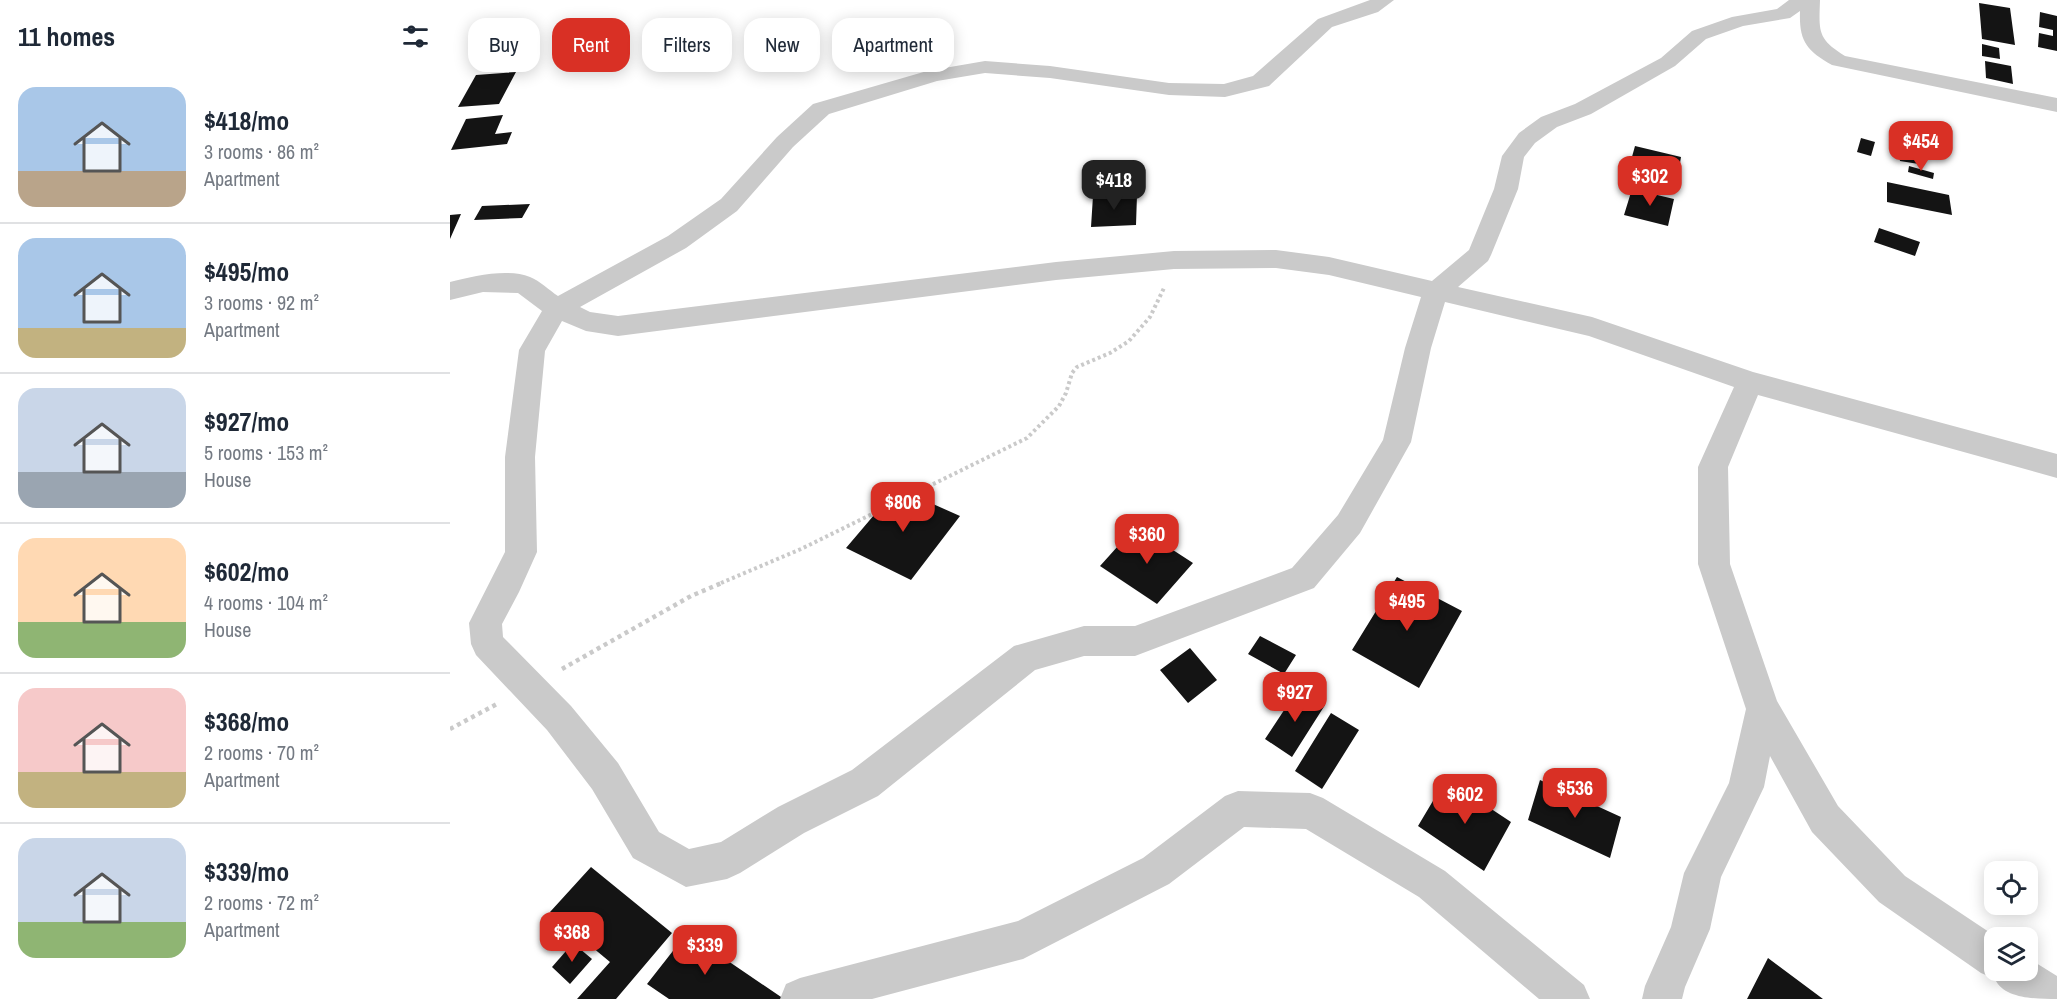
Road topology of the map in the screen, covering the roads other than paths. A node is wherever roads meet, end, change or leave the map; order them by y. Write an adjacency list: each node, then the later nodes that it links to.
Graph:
1 (1384, 0): 7 (street)
2 (1802, 0): 6 (street)
3 (1810, 0): 4 (street)
4 (2057, 105)
5 (450, 291): 7 (street)
6 (1436, 291): 7 (street); 7 (street); 8 (street)
7 (557, 308)
8 (1750, 382): 9 (street); 10 (street)
9 (2057, 466)
10 (1763, 709): 11 (street); 15 (street)
11 (1984, 952)
12 (2028, 981): 16 (street)
13 (800, 998): 14 (street)
14 (1570, 999)
15 (1662, 999)
16 (2057, 999)

